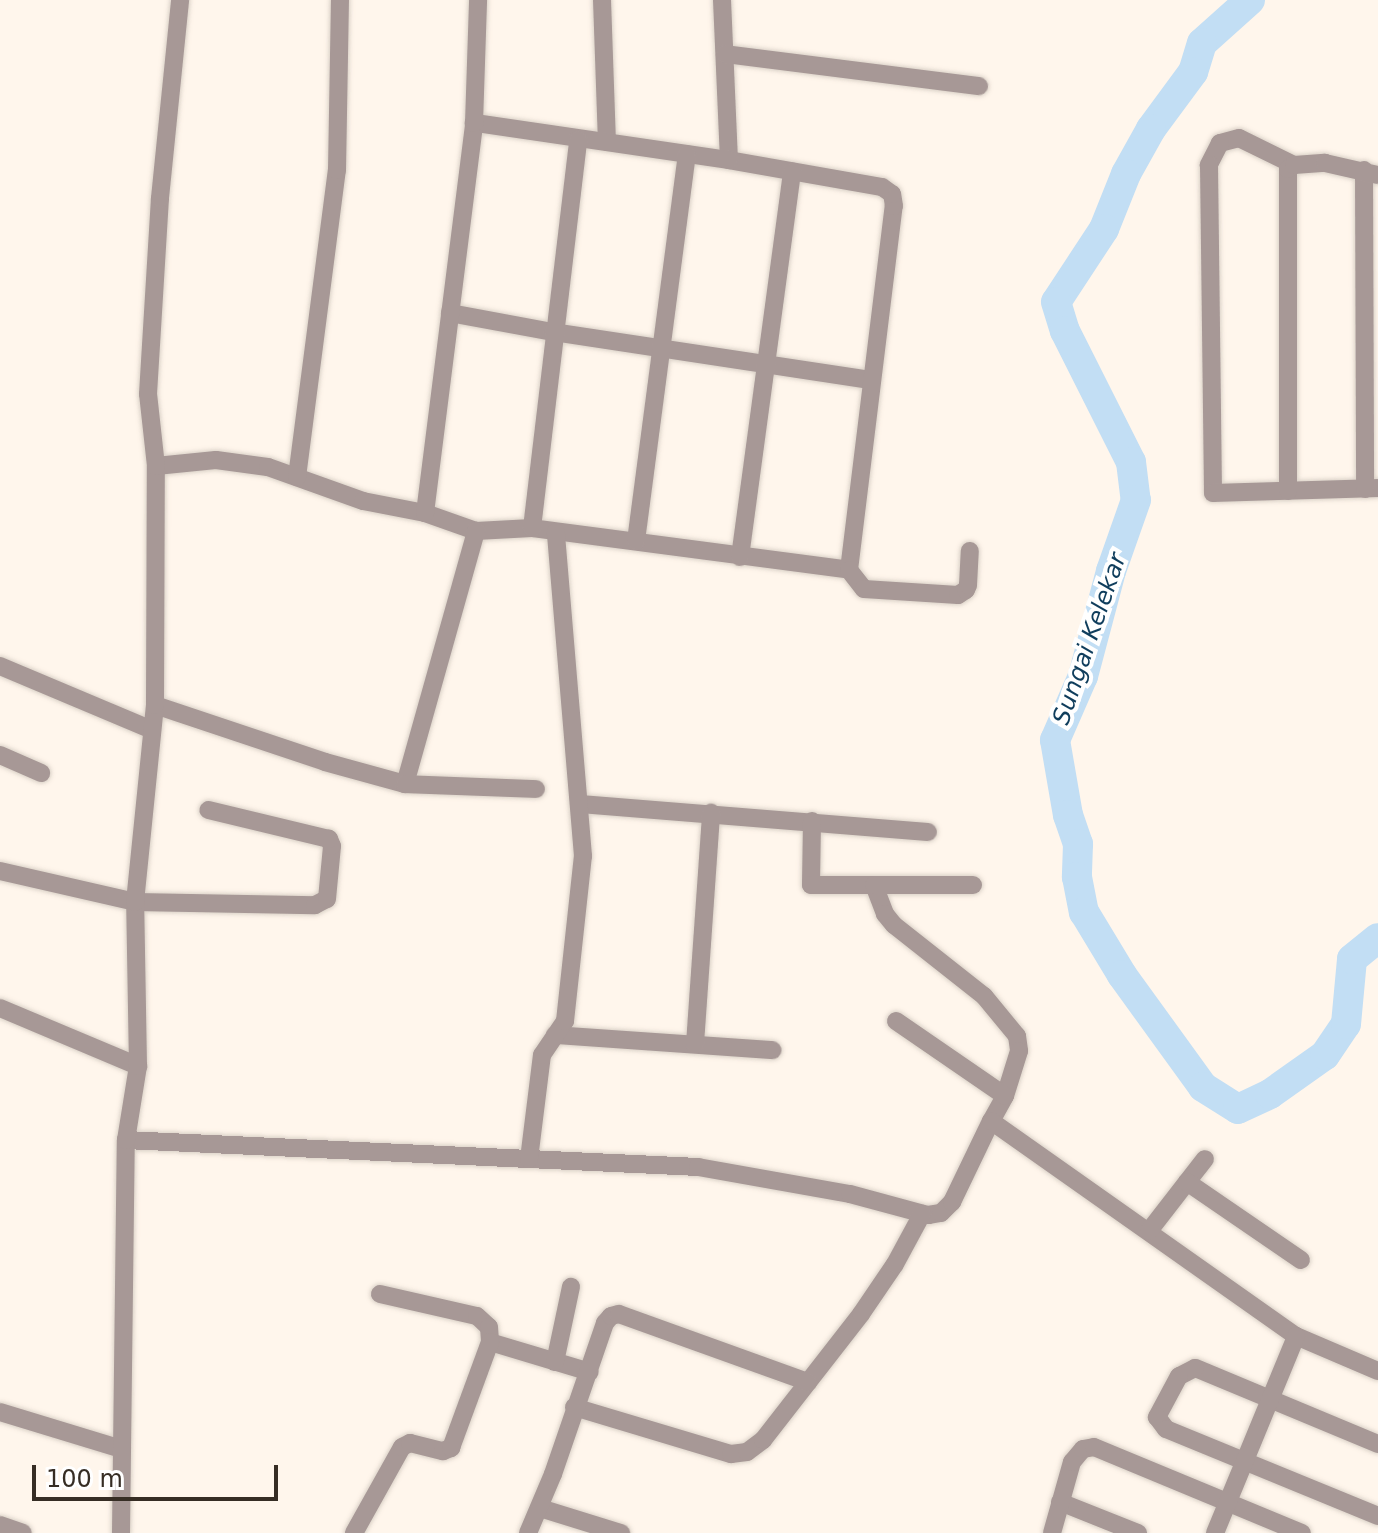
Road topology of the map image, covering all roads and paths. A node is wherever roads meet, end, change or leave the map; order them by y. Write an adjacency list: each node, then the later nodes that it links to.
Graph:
1 (180, 0): 21 (street)
2 (340, 0): 22 (street)
3 (478, 0): 8 (street)
4 (602, 0): 10 (street)
5 (722, 0): 6 (street)
6 (725, 54): 7 (street); 12 (street)
7 (979, 86)
8 (474, 123): 9 (street); 16 (street)
9 (578, 140): 10 (street); 17 (street)
10 (607, 142): 11 (street)
11 (687, 154): 12 (street); 18 (street)
12 (729, 160): 14 (street)
13 (1294, 165): 15 (street); 24 (street); 24 (street)
14 (792, 171): 19 (street); 20 (street)
15 (1371, 173): 23 (street)
16 (450, 313): 17 (street); 25 (street)
17 (553, 332): 18 (street); 26 (street)
18 (661, 348): 19 (street); 29 (street)
19 (766, 364): 20 (street); 31 (street)
20 (871, 380): 32 (street)
21 (156, 466): 22 (street); 34 (street)
22 (297, 477): 25 (street)
23 (1371, 488): 24 (street)
24 (1288, 491)
25 (425, 513): 27 (street)
26 (532, 528): 27 (street); 28 (street)
27 (476, 531): 38 (street)
28 (556, 532): 29 (street); 40 (street)
29 (636, 541): 31 (street)
30 (970, 551): 32 (street)
31 (740, 557): 32 (street)
32 (849, 570)
33 (0, 666): 35 (street)
34 (155, 705): 35 (street); 38 (street)
35 (152, 730): 48 (street)
36 (0, 755): 37 (street)
37 (41, 773)
38 (405, 784): 39 (street)
39 (536, 789)
40 (580, 804): 42 (street); 51 (street)
41 (208, 810): 48 (street)
42 (711, 813): 43 (street); 52 (street)
43 (812, 821): 44 (street); 46 (street)
44 (928, 832)
45 (0, 871): 48 (street)
46 (874, 885): 47 (street); 55 (street)
47 (973, 885)
48 (135, 902): 54 (street)
49 (0, 1008): 54 (street)
50 (896, 1021): 55 (street)
51 (555, 1035): 52 (street); 58 (street)
52 (695, 1044): 53 (street)
53 (772, 1050)
54 (138, 1066): 57 (street)
55 (1005, 1096): 56 (street)
56 (991, 1121): 61 (street); 62 (street)
57 (126, 1140): 58 (street); 76 (street)
58 (529, 1159): 61 (street)
59 (1205, 1159): 60 (street)
60 (1187, 1182): 62 (street); 63 (street)
61 (922, 1214): 71 (street)
62 (1149, 1231): 66 (street)
63 (1301, 1260)
64 (571, 1287): 68 (street)
65 (380, 1294): 67 (street)
66 (1296, 1336): 69 (street); 72 (street)
67 (490, 1342): 68 (street); 85 (street)
68 (555, 1362): 70 (street)
69 (1378, 1371)
70 (590, 1372): 71 (street); 73 (street)
71 (808, 1382): 73 (street)
72 (1271, 1401): 75 (street); 77 (street); 77 (street)
73 (574, 1407): 80 (street)
74 (0, 1412): 76 (street)
75 (1378, 1444)
76 (122, 1449): 84 (street)
77 (1246, 1462): 79 (street); 81 (street)
78 (1060, 1502): 79 (street); 88 (street); 89 (street)
79 (1228, 1502): 90 (street); 91 (street)
80 (540, 1508): 86 (street); 87 (street)
81 (1378, 1516)
82 (0, 1525): 83 (street)
83 (23, 1533)
84 (121, 1533)
85 (354, 1533)
86 (528, 1533)
87 (621, 1533)
88 (1052, 1533)
89 (1138, 1533)
90 (1215, 1533)
91 (1302, 1533)

